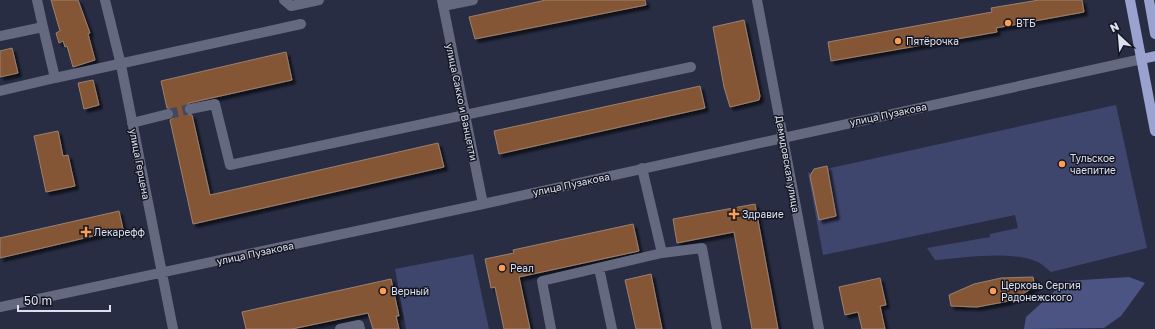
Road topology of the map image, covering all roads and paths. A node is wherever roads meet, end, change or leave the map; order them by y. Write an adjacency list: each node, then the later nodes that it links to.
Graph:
1 (36, 0): 11 (street)
2 (105, 0): 16 (street, улица Герцена)
3 (284, 0): 4 (street)
4 (319, 0)
5 (473, 0): 9 (street)
6 (757, 0): 26 (street, Демидовская улица)
7 (1130, 0): 15 (main road)
8 (1149, 0): 12 (main road)
9 (442, 3): 23 (street, улица Сакко и Ванцетти)
10 (302, 24): 16 (street)
11 (43, 27): 13 (street); 18 (street)
12 (1155, 34)
13 (0, 36)
14 (1155, 56): 15 (main road)
15 (1142, 59): 20 (main road); 26 (street, улица Пузакова)
16 (120, 65): 18 (street); 24 (street, улица Герцена)
17 (691, 68): 23 (street)
18 (55, 78): 19 (street)
19 (0, 91)
20 (1151, 91): 25 (main road)
21 (190, 109): 23 (street)
22 (168, 114): 24 (street)
23 (465, 114): 28 (street, улица Сакко и Ванцетти)
24 (132, 123): 31 (street, улица Герцена)
25 (1155, 131)
26 (784, 138): 27 (street, улица Пузакова); 39 (street, Демидовская улица)
27 (642, 168): 28 (street, улица Пузакова); 29 (street)
28 (483, 204): 31 (street, улица Пузакова)
29 (662, 253): 30 (street); 38 (street)
30 (599, 268): 36 (street); 37 (street)
31 (162, 272): 32 (street, улица Пузакова); 33 (street, улица Герцена)
32 (0, 307)
33 (172, 329)
34 (340, 329): 35 (street)
35 (360, 329)
36 (551, 329)
37 (612, 329)
38 (717, 329)
39 (818, 329)

